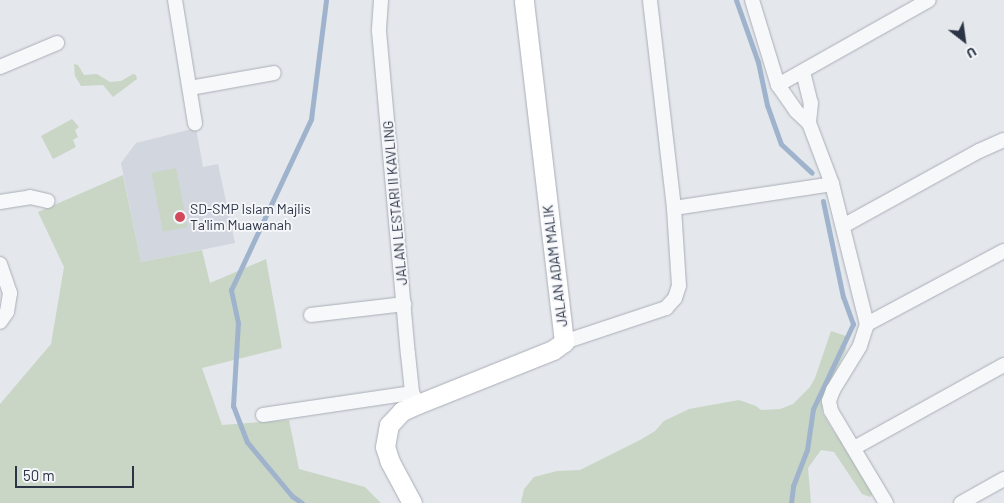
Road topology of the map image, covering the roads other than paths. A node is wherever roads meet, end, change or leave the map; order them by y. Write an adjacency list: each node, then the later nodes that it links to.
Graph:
1 (174, 0): 12 (street)
2 (381, 0): 23 (street, JALAN LESTARI II KAVLING)
3 (524, 0): 27 (street, JALAN ADAM MALIK)
4 (650, 0): 19 (street)
5 (752, 0): 11 (street)
6 (929, 0): 9 (street)
7 (57, 43): 8 (street)
8 (0, 67)
9 (803, 72): 11 (street); 14 (street)
10 (274, 73): 12 (street)
11 (778, 85): 14 (street)
12 (190, 88): 13 (street)
13 (195, 123)
14 (809, 123): 16 (street)
15 (1004, 140): 20 (street)
16 (832, 184): 19 (street); 20 (street)
17 (48, 201): 18 (street)
18 (0, 202)
19 (674, 208): 27 (street)
20 (843, 226): 26 (street)
21 (1004, 251): 26 (street)
22 (0, 264): 25 (street)
23 (404, 304): 24 (street); 29 (street, JALAN LESTARI II KAVLING)
24 (311, 315)
25 (0, 322)
26 (868, 324): 31 (street)
27 (564, 342): 29 (street, JALAN ADAM MALIK)
28 (1004, 365): 31 (street)
29 (415, 398): 30 (street); 33 (street, JALAN ADAM MALIK)
30 (263, 415)
31 (854, 448): 34 (street)
32 (1004, 479): 35 (street)
33 (412, 503)
34 (886, 503)
35 (961, 503)

